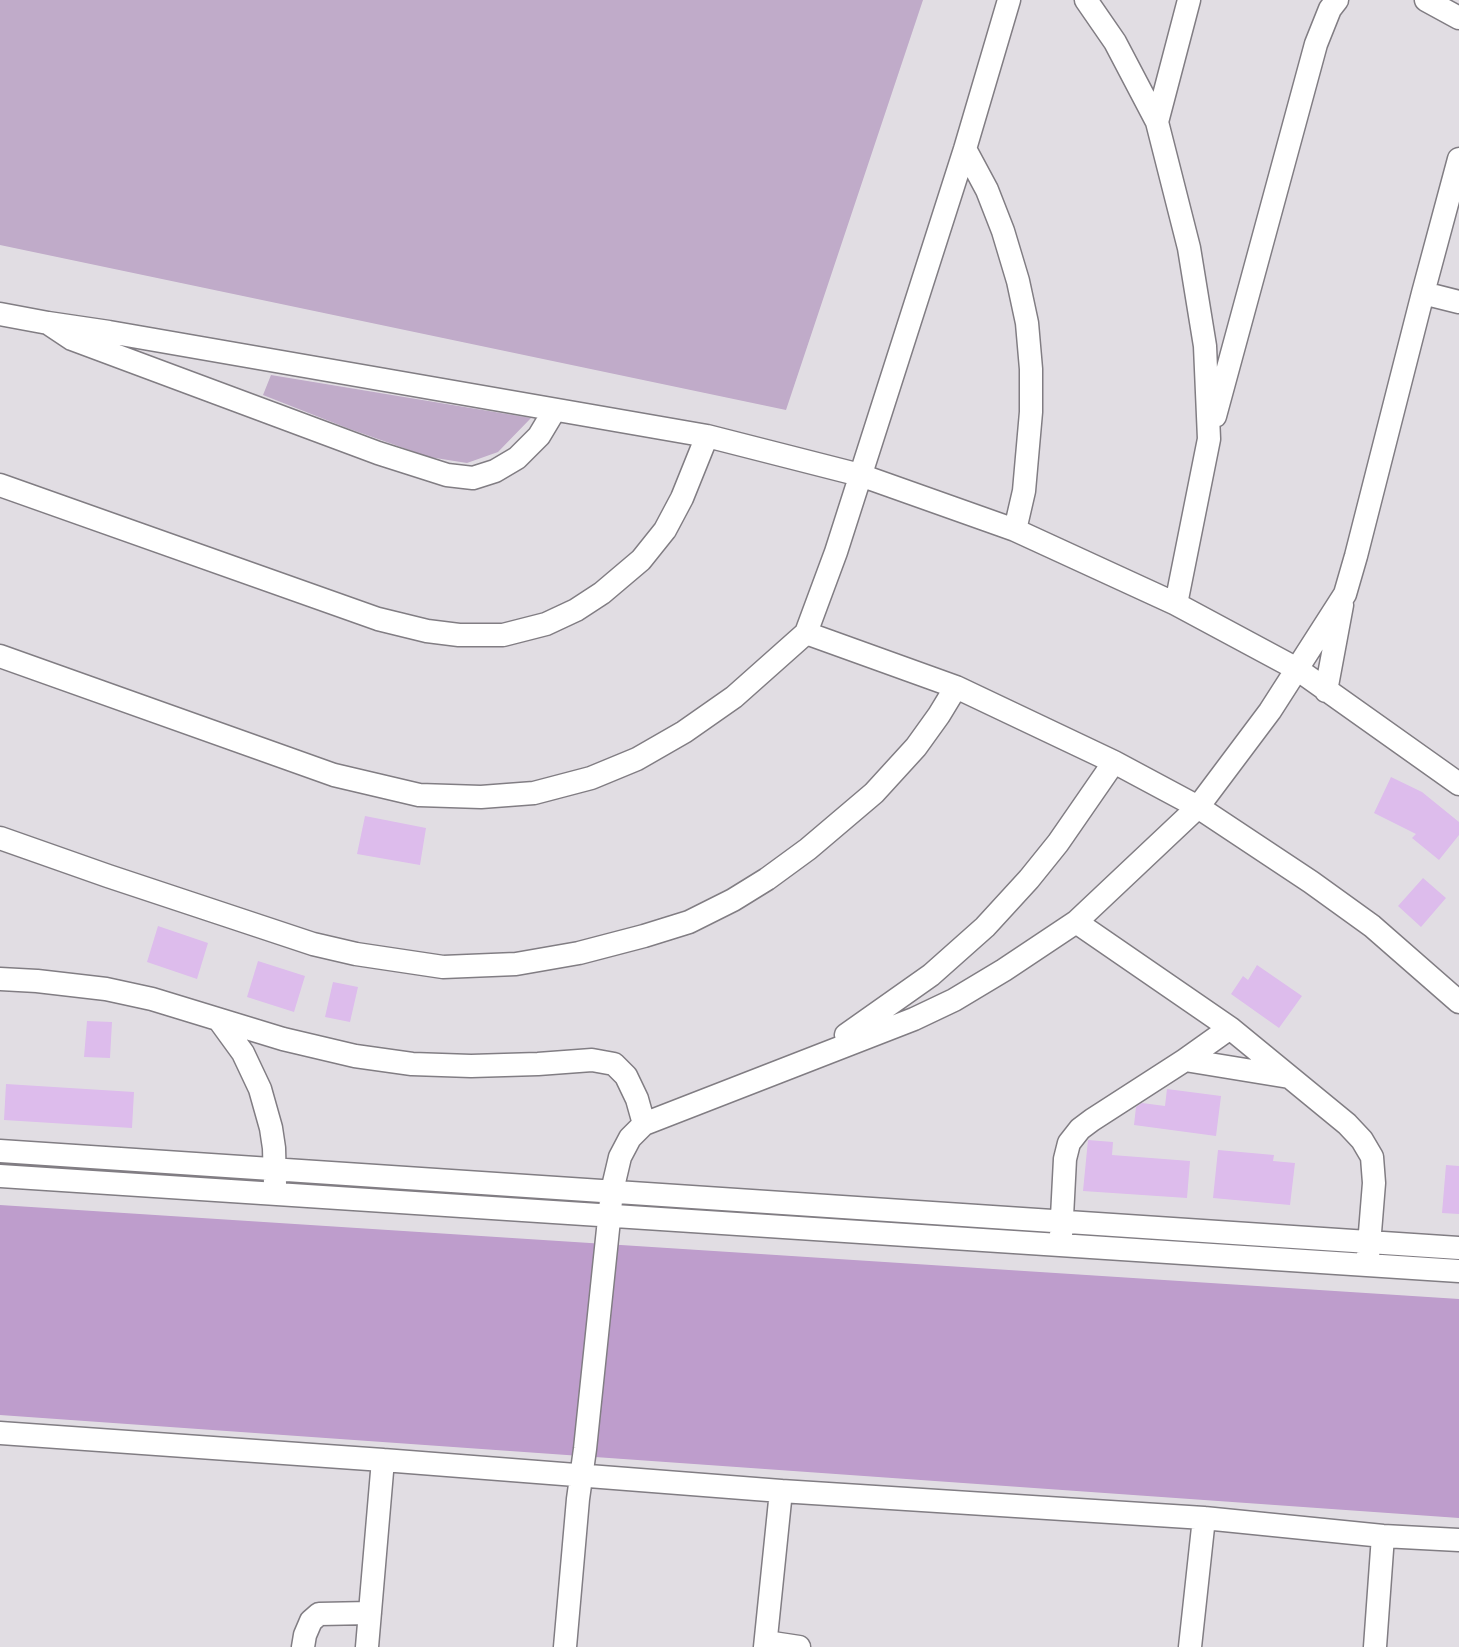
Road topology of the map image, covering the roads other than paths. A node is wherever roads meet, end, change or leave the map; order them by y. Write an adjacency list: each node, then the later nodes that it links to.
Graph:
1 (1009, 0): 8 (street)
2 (1086, 0): 7 (street)
3 (1189, 0): 7 (street)
4 (1337, 0): 16 (street)
5 (1426, 0): 6 (street)
6 (1459, 18)
7 (1157, 122): 16 (street)
8 (965, 148): 17 (street); 19 (street)
9 (1459, 159): 10 (street)
10 (1423, 293): 11 (street); 20 (street)
11 (1459, 302)
12 (0, 314): 13 (street)
13 (48, 323): 14 (street); 14 (street)
14 (554, 411): 15 (street)
15 (707, 436): 17 (street); 18 (street)
16 (1209, 439): 21 (street)
17 (860, 475): 19 (street); 22 (street)
18 (0, 485)
19 (1015, 530): 21 (street)
20 (1344, 594): 24 (street); 26 (street)
21 (1176, 604): 24 (street)
22 (806, 633): 23 (street); 25 (street)
23 (0, 656)
24 (1297, 669): 26 (street); 29 (street)
25 (956, 687): 27 (street); 30 (street)
26 (1326, 691): 28 (street)
27 (1114, 762): 29 (street); 36 (street)
28 (1459, 784)
29 (1198, 807): 31 (street); 33 (street)
30 (0, 838)
31 (1076, 922): 35 (street); 36 (street)
32 (0, 979): 34 (street)
33 (1459, 1002)
34 (219, 1020): 39 (street); 41 (street)
35 (1230, 1028): 37 (street); 38 (street)
36 (812, 1057): 39 (street)
37 (1186, 1060): 38 (street); 46 (street)
38 (1290, 1077): 47 (street)
39 (644, 1124): 43 (street)
40 (0, 1152): 41 (street)
41 (275, 1169): 43 (street); 44 (street)
42 (0, 1176): 44 (street)
43 (612, 1191): 45 (street); 46 (street)
44 (276, 1192): 45 (street)
45 (610, 1215): 48 (street); 54 (street)
46 (1062, 1222): 47 (street); 48 (street)
47 (1370, 1242): 49 (street); 50 (street)
48 (1061, 1245): 50 (street)
49 (1459, 1248)
50 (1368, 1265): 51 (street)
51 (1459, 1271)
52 (0, 1433): 53 (street)
53 (383, 1460): 54 (street); 59 (street)
54 (581, 1476): 55 (street); 63 (street)
55 (781, 1491): 56 (street); 60 (street)
56 (1204, 1518): 57 (street); 65 (street)
57 (1383, 1536): 58 (street); 66 (street)
58 (1459, 1540)
59 (370, 1613): 61 (street); 62 (street)
60 (766, 1644): 64 (street)
61 (303, 1647)
62 (367, 1647)
63 (566, 1647)
64 (799, 1647)
65 (1190, 1647)
66 (1374, 1647)

